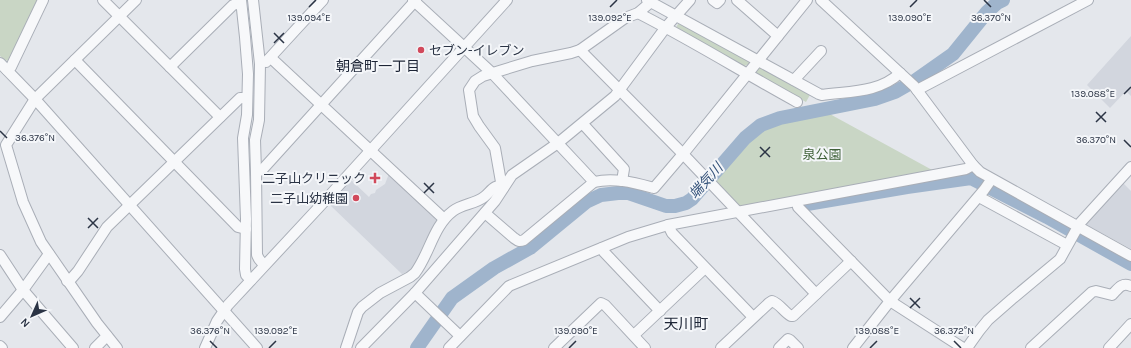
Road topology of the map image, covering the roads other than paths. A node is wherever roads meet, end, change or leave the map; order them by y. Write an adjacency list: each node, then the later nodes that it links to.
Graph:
1 (42, 0): 29 (street)
2 (103, 0): 19 (street)
3 (136, 0): 19 (street)
4 (253, 0): 28 (street)
5 (323, 0): 25 (street)
6 (507, 0): 22 (street)
7 (690, 0): 18 (street)
8 (713, 0): 9 (street)
9 (720, 0)
10 (737, 0): 21 (street)
11 (807, 0): 21 (street)
12 (821, 0): 34 (street)
13 (1088, 0): 34 (street)
14 (414, 1): 22 (street); 39 (street)
15 (241, 2): 30 (street); 36 (street)
16 (656, 2): 17 (street); 18 (street)
17 (638, 13): 20 (street); 23 (street)
18 (676, 15): 20 (street); 27 (street)
19 (120, 16): 26 (street); 30 (street)
20 (666, 27): 32 (street); 35 (street)
21 (778, 36): 27 (street)
22 (463, 48): 31 (street); 43 (street)
23 (580, 50): 31 (street); 35 (street)
24 (821, 51): 33 (street)
25 (271, 58): 28 (street); 39 (street)
26 (74, 60): 37 (street); 45 (street)
27 (758, 60): 32 (street); 33 (street)
28 (260, 64): 48 (street)
29 (4, 66): 37 (street)
30 (170, 67): 40 (street)
31 (492, 73): 42 (street); 51 (street)
32 (747, 75): 38 (street); 44 (street)
33 (794, 80): 34 (street)
34 (909, 82): 46 (street)
35 (619, 90): 41 (street); 44 (street)
36 (247, 98): 40 (street); 60 (street)
37 (35, 99): 55 (street); 64 (street)
38 (797, 102)
39 (321, 105): 43 (street); 48 (street)
40 (220, 117): 45 (street)
41 (582, 124): 42 (street); 49 (street)
42 (558, 143): 50 (street); 51 (street)
43 (370, 151): 58 (street); 68 (street)
44 (683, 154): 49 (street); 56 (street)
45 (175, 162): 55 (street); 60 (street)
46 (973, 165): 52 (street); 54 (street)
47 (1131, 167): 61 (street)
48 (256, 172): 68 (street)
49 (622, 181): 50 (street)
50 (594, 182): 57 (street)
51 (503, 188): 53 (street)
52 (986, 188): 61 (street); 62 (street); 76 (street)
53 (493, 195): 57 (street); 58 (street)
54 (797, 202): 56 (street); 67 (street)
55 (129, 205): 71 (street); 77 (street)
56 (737, 212): 59 (street); 75 (street)
57 (485, 213): 74 (street)
58 (444, 219): 90 (street)
59 (668, 225): 63 (street); 69 (street)
60 (246, 229): 70 (street)
61 (1076, 230): 62 (street); 66 (street)
62 (1067, 245): 100 (street)
63 (602, 248): 78 (street); 84 (street)
64 (49, 254): 71 (street); 73 (street)
65 (0, 255): 73 (street)
66 (1131, 256)
67 (851, 261): 75 (street); 76 (street)
68 (264, 266): 70 (street)
69 (705, 268): 78 (street); 80 (street)
70 (251, 280): 77 (street)
71 (67, 281): 83 (street)
72 (1131, 286): 101 (street)
73 (23, 290): 79 (street); 85 (street)
74 (415, 293): 84 (street); 91 (street)
75 (816, 294): 80 (street)
76 (890, 301): 98 (street); 99 (street)
77 (223, 311): 88 (street); 89 (street)
78 (660, 311): 82 (street)
79 (0, 316)
80 (753, 317): 95 (street)
81 (1130, 329): 102 (street)
82 (634, 335): 93 (street); 94 (street)
83 (107, 336): 86 (street); 87 (street)
84 (460, 336): 92 (street)
85 (73, 348)
86 (96, 348)
87 (117, 348)
88 (205, 348)
89 (257, 348)
90 (346, 348)
91 (361, 348)
92 (449, 348)
93 (554, 348)
94 (645, 348)
95 (721, 348)
96 (778, 348): 97 (street)
97 (798, 348)
98 (853, 348)
99 (963, 348)
100 (967, 348)
101 (1031, 348)
102 (1108, 348)

